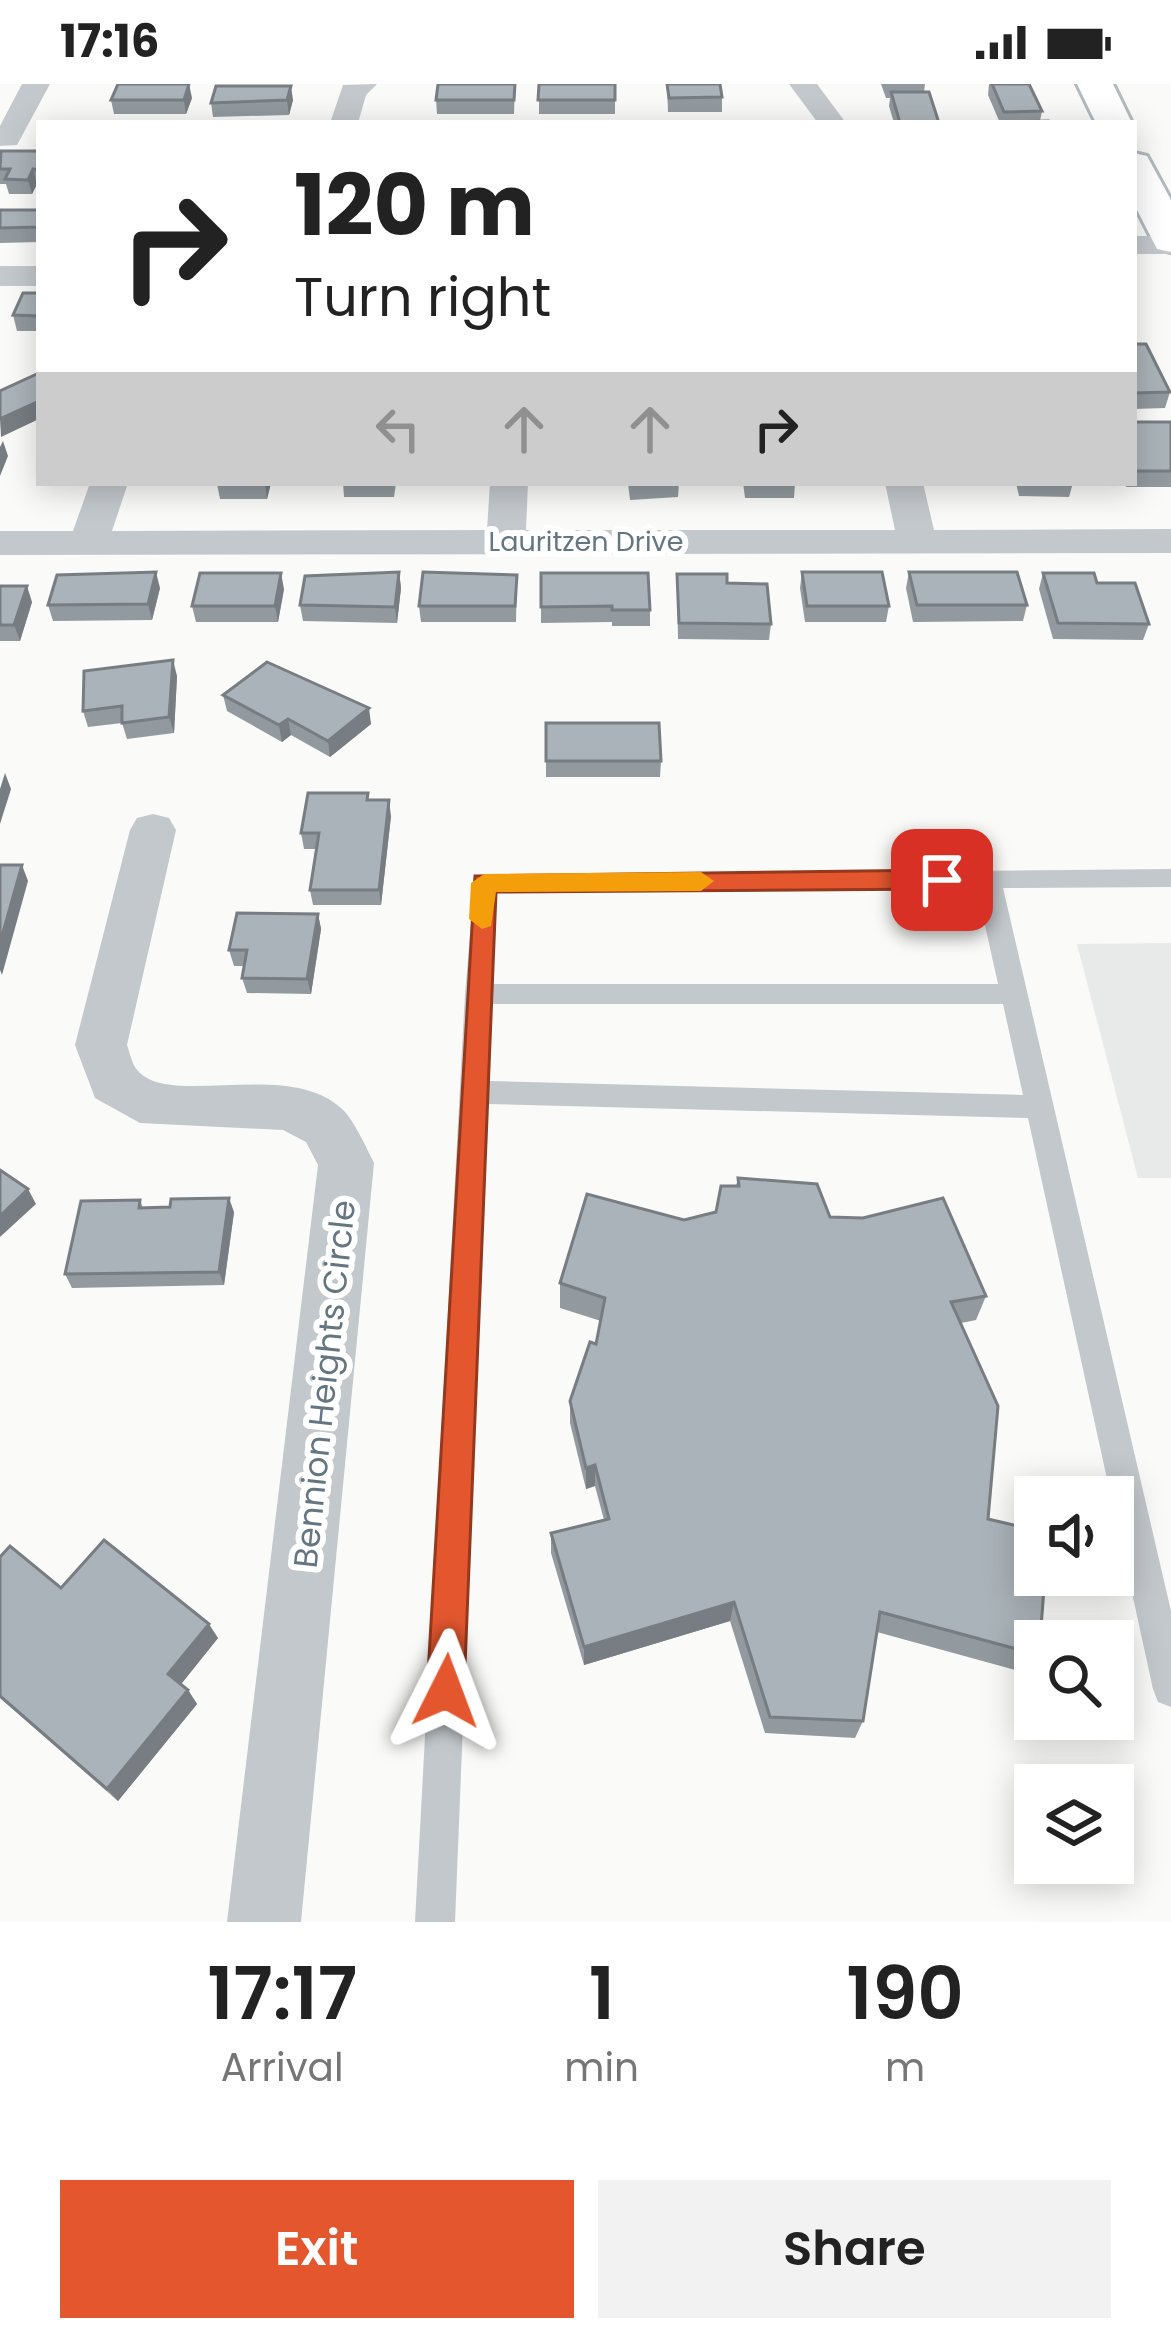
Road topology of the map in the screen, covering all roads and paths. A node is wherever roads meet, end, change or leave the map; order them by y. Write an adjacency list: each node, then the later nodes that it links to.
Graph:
1 (36, 84): 8 (street)
2 (363, 84): 5 (street)
3 (803, 84): 6 (street)
4 (1095, 84): 7 (main road)
5 (345, 120)
6 (830, 120)
7 (1113, 120)
8 (4, 140): 9 (street)
9 (36, 140)
10 (1137, 170): 11 (main road)
11 (1171, 242): 12 (street)
12 (1137, 245)
13 (0, 276): 14 (street)
14 (36, 276)
15 (108, 486): 22 (street)
16 (509, 486): 20 (street)
17 (905, 486): 18 (street)
18 (916, 541): 19 (street, Lauritzen Drive); 20 (street, Lauritzen Drive)
19 (1171, 541)
20 (506, 542): 22 (street, Lauritzen Drive)
21 (0, 543): 22 (street, Lauritzen Drive)
22 (88, 543)
23 (153, 830): 31 (street, Bennion Heights Circle)
24 (1171, 878): 25 (lane)
25 (988, 879): 26 (lane); 27 (lane)
26 (478, 994): 27 (lane); 28 (lane)
27 (1016, 994): 29 (lane)
28 (474, 1092): 29 (lane); 32 (lane)
29 (1042, 1107): 30 (lane)
30 (1171, 1689)
31 (264, 1922)
32 (435, 1922)

